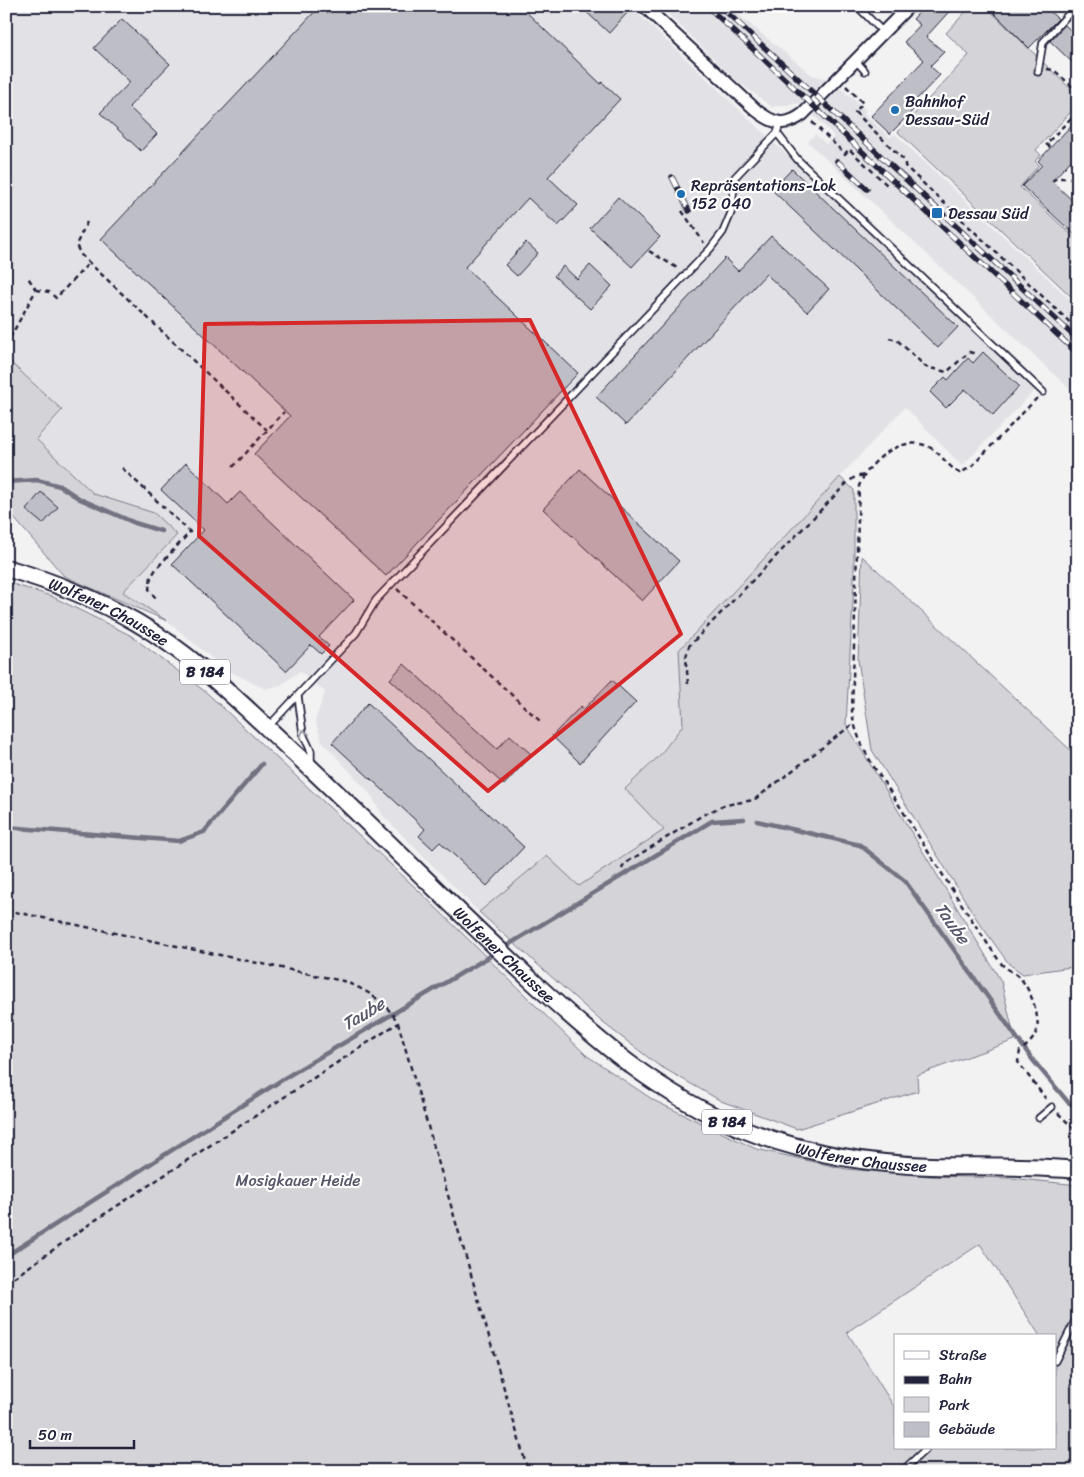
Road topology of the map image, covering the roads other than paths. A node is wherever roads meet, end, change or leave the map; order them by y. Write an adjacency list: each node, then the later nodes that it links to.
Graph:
1 (644, 6): 9 (street)
2 (857, 6): 5 (lane)
3 (909, 6): 5 (street)
4 (1073, 10): 7 (lane)
5 (884, 33): 6 (street)
6 (856, 61): 8 (lane); 9 (street)
7 (1038, 69)
8 (865, 71)
9 (779, 129): 10 (lane); 12 (lane)
10 (1043, 392)
11 (6, 568): 13 (main road, Wolfener Chaussee / B 184)
12 (298, 696): 13 (lane); 14 (lane, one-way to 12)
13 (267, 728): 14 (main road, Wolfener Chaussee / B 184)
14 (312, 769): 17 (main road, Wolfener Chaussee / B 184)
15 (1052, 1107): 16 (lane)
16 (1039, 1118)
17 (1078, 1170)
18 (1078, 1315): 19 (lane)
19 (1056, 1359)
20 (925, 1450): 21 (lane)
21 (902, 1471)

